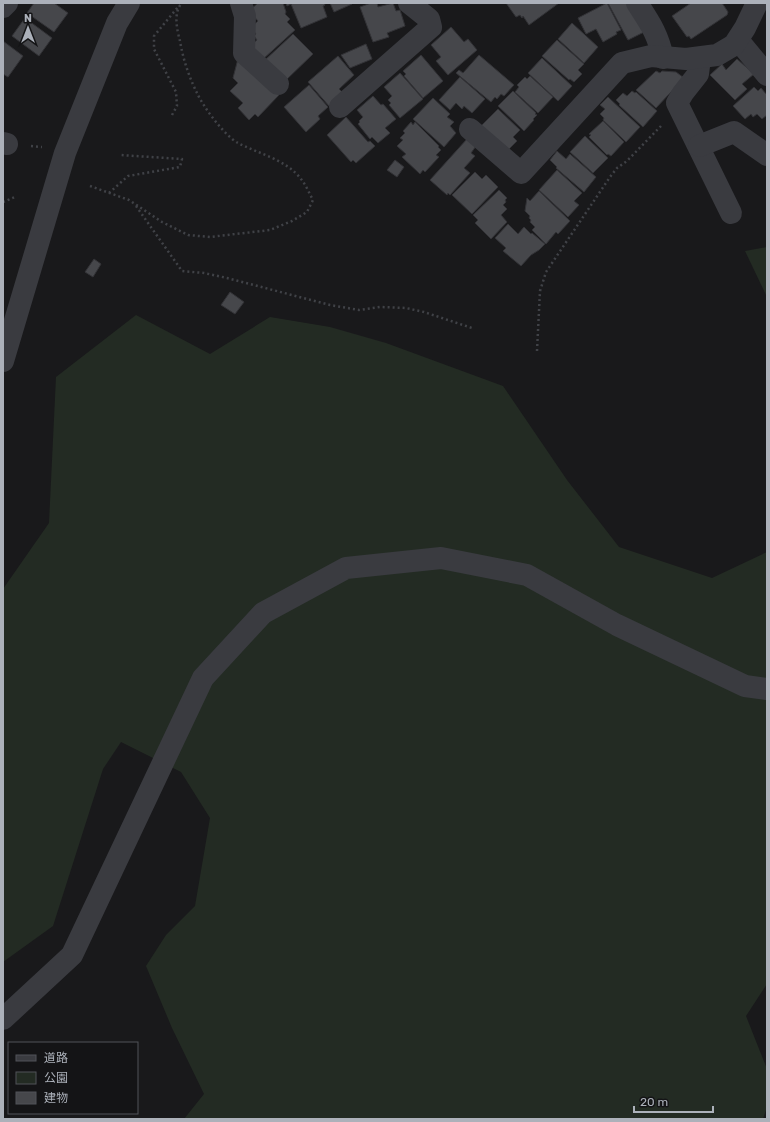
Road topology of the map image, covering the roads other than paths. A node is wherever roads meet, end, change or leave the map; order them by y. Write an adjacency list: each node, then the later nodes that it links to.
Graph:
1 (8, 3): 7 (street)
2 (129, 3): 18 (street)
3 (241, 3): 12 (street)
4 (409, 3): 13 (street)
5 (637, 3): 9 (street)
6 (760, 4): 8 (street)
7 (3, 7)
8 (738, 40): 10 (street); 11 (street)
9 (663, 58): 10 (street); 14 (street)
10 (700, 58): 15 (street)
11 (767, 75)
12 (278, 84)
13 (340, 107)
14 (470, 129)
15 (699, 146): 16 (street); 17 (street)
16 (767, 155)
17 (731, 213)
18 (3, 362)
19 (767, 689): 20 (street)
20 (3, 1020)

